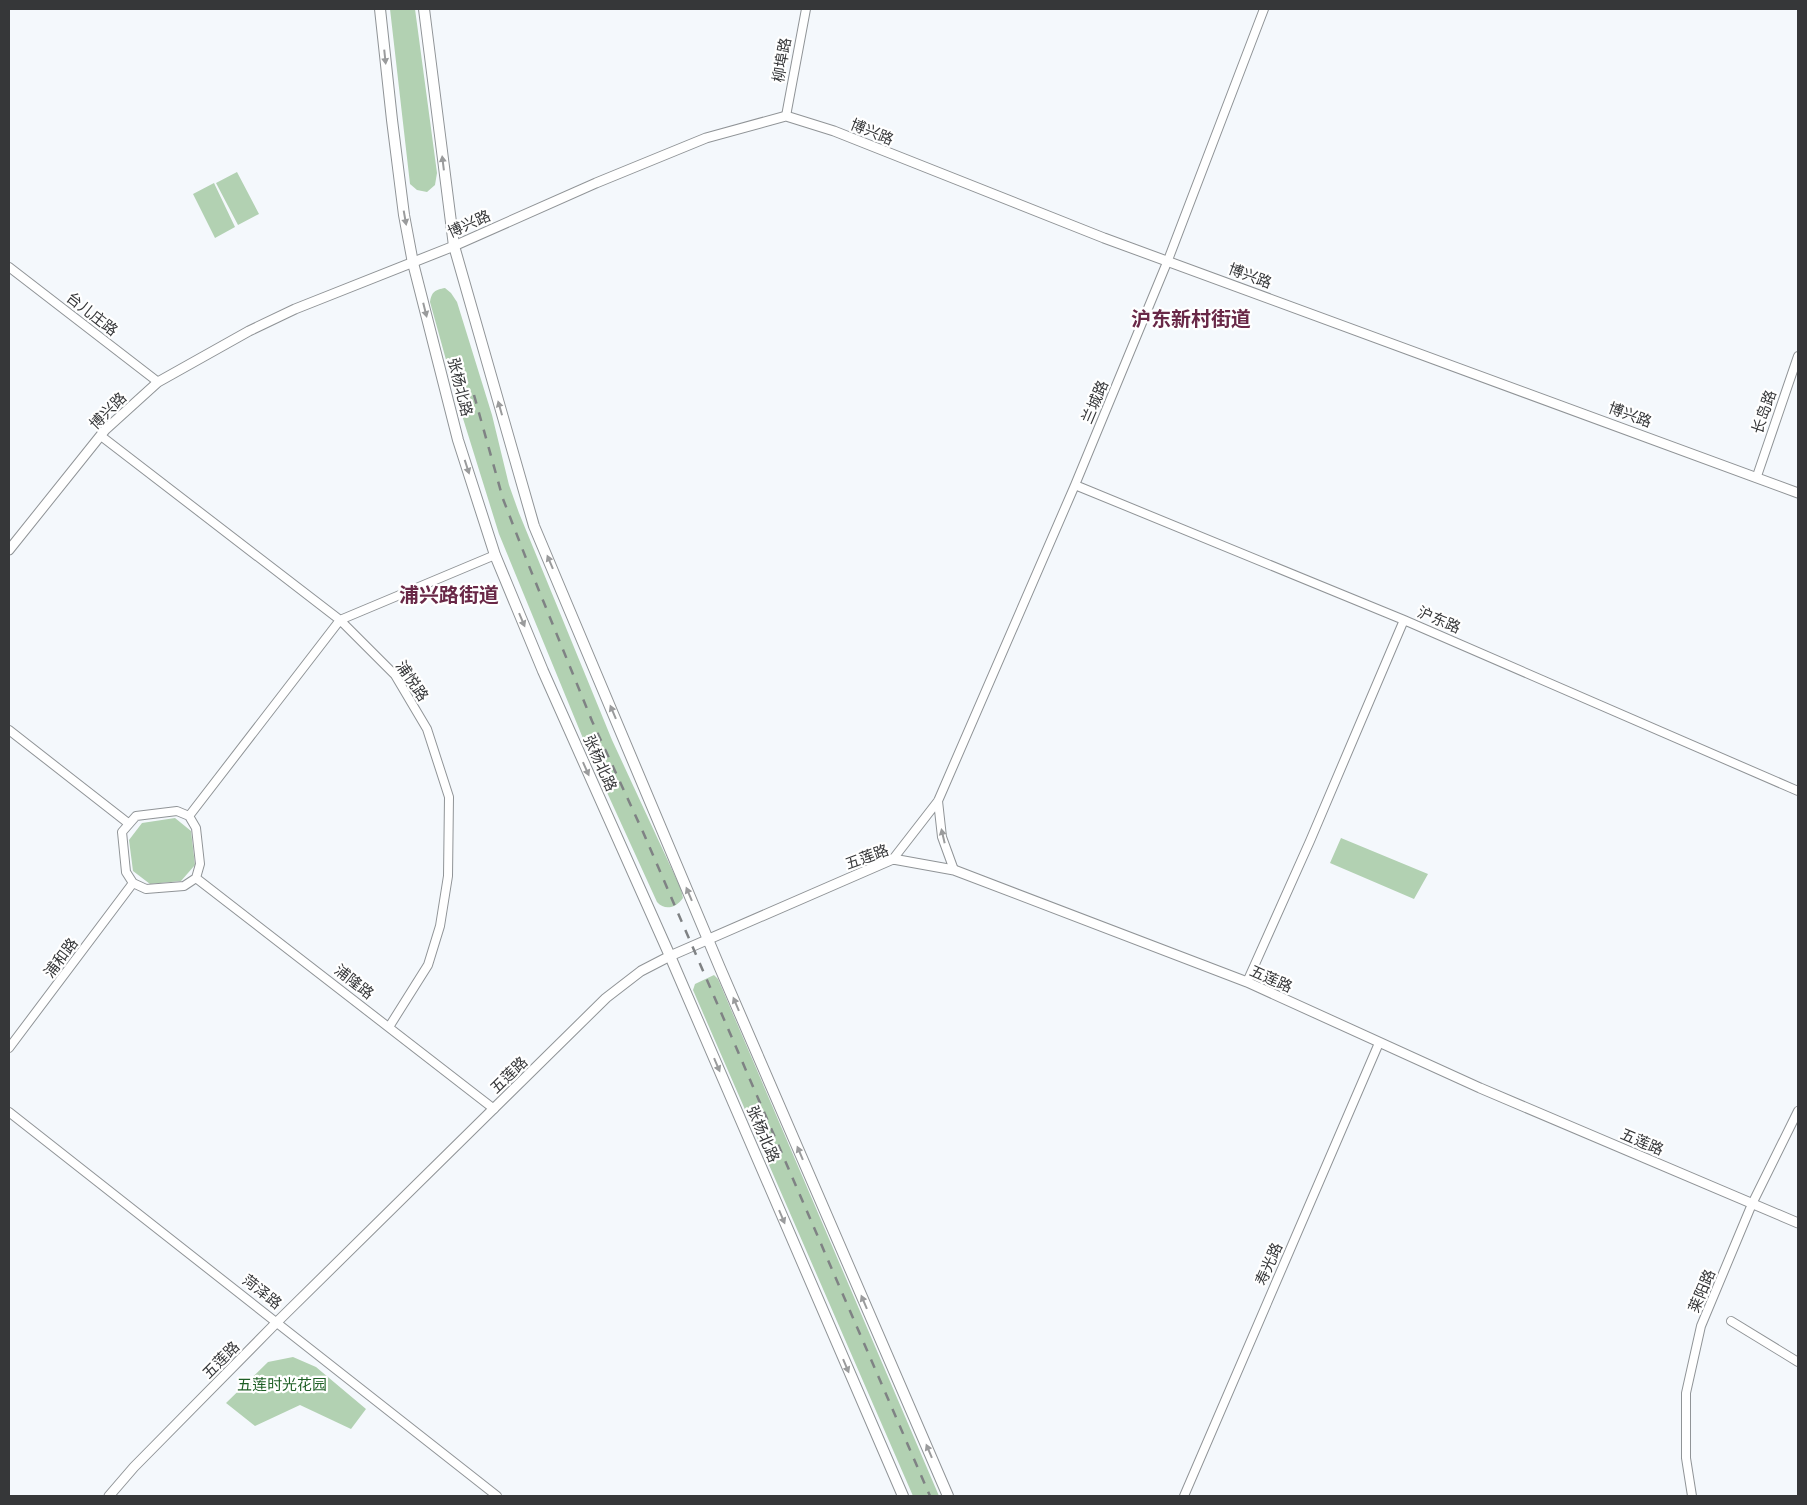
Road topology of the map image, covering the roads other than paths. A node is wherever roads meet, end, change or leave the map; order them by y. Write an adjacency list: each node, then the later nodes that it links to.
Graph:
1 (380, 9): 8 (main road, 张杨北路, one-way to 8)
2 (424, 9): 6 (main road, 张杨北路, one-way to 2)
3 (806, 9): 5 (street, 柳埠路)
4 (1264, 9): 7 (street, 兰城路)
5 (786, 116): 6 (street, 博兴路); 7 (street, 博兴路)
6 (454, 246): 8 (street, 博兴路); 29 (main road, 张杨北路, one-way to 6)
7 (1168, 260): 13 (street, 博兴路); 14 (street, 兰城路)
8 (413, 263): 11 (street, 博兴路); 17 (main road, 张杨北路, one-way to 17)
9 (9, 267): 11 (street, 台儿庄路)
10 (1798, 356): 13 (street, 长岛路)
11 (158, 382): 12 (street, 博兴路)
12 (100, 436): 16 (street, 博兴路); 18 (street, 浦悦路)
13 (1757, 476): 15 (street, 博兴路)
14 (1075, 485): 19 (street); 22 (street, 兰城路)
15 (1798, 493)
16 (9, 550)
17 (495, 555): 18 (street); 30 (main road, 张杨北路, one-way to 30)
18 (340, 620): 23 (street); 32 (street, 浦悦路)
19 (1404, 620): 21 (street, 沪东路); 31 (street, 沪东路)
20 (9, 730): 24 (street)
21 (1798, 791)
22 (938, 801): 25 (street, 兰城路); 26 (street, 兰城路, one-way to 22)
23 (189, 816): 24 (street); 27 (street)
24 (128, 823): 28 (street)
25 (893, 859): 26 (street, 五莲路); 29 (street, 五莲路)
26 (954, 870): 31 (street, 五莲路)
27 (196, 878): 28 (street); 32 (street, 浦隆路)
28 (133, 883): 34 (street, 浦和路)
29 (708, 939): 30 (street, 五莲路); 46 (main road, 张杨北路, one-way to 29)
30 (670, 956): 35 (street, 五莲路); 45 (main road, 张杨北路, one-way to 45)
31 (1247, 982): 33 (street, 五莲路)
32 (390, 1027): 35 (street, 浦隆路)
33 (1379, 1043): 38 (street, 五莲路); 47 (street, 寿光路)
34 (9, 1048)
35 (494, 1109): 41 (street, 五莲路)
36 (1798, 1110): 38 (street, 莱阳路)
37 (9, 1112): 41 (street, 菏泽路)
38 (1752, 1204): 39 (street, 五莲路); 48 (street, 莱阳路)
39 (1798, 1223)
40 (1731, 1321): 42 (street)
41 (277, 1322): 43 (street, 五莲路); 44 (street, 菏泽路)
42 (1798, 1362)
43 (109, 1496)
44 (497, 1496)
45 (903, 1496)
46 (948, 1496)
47 (1184, 1496)
48 (1692, 1496)

